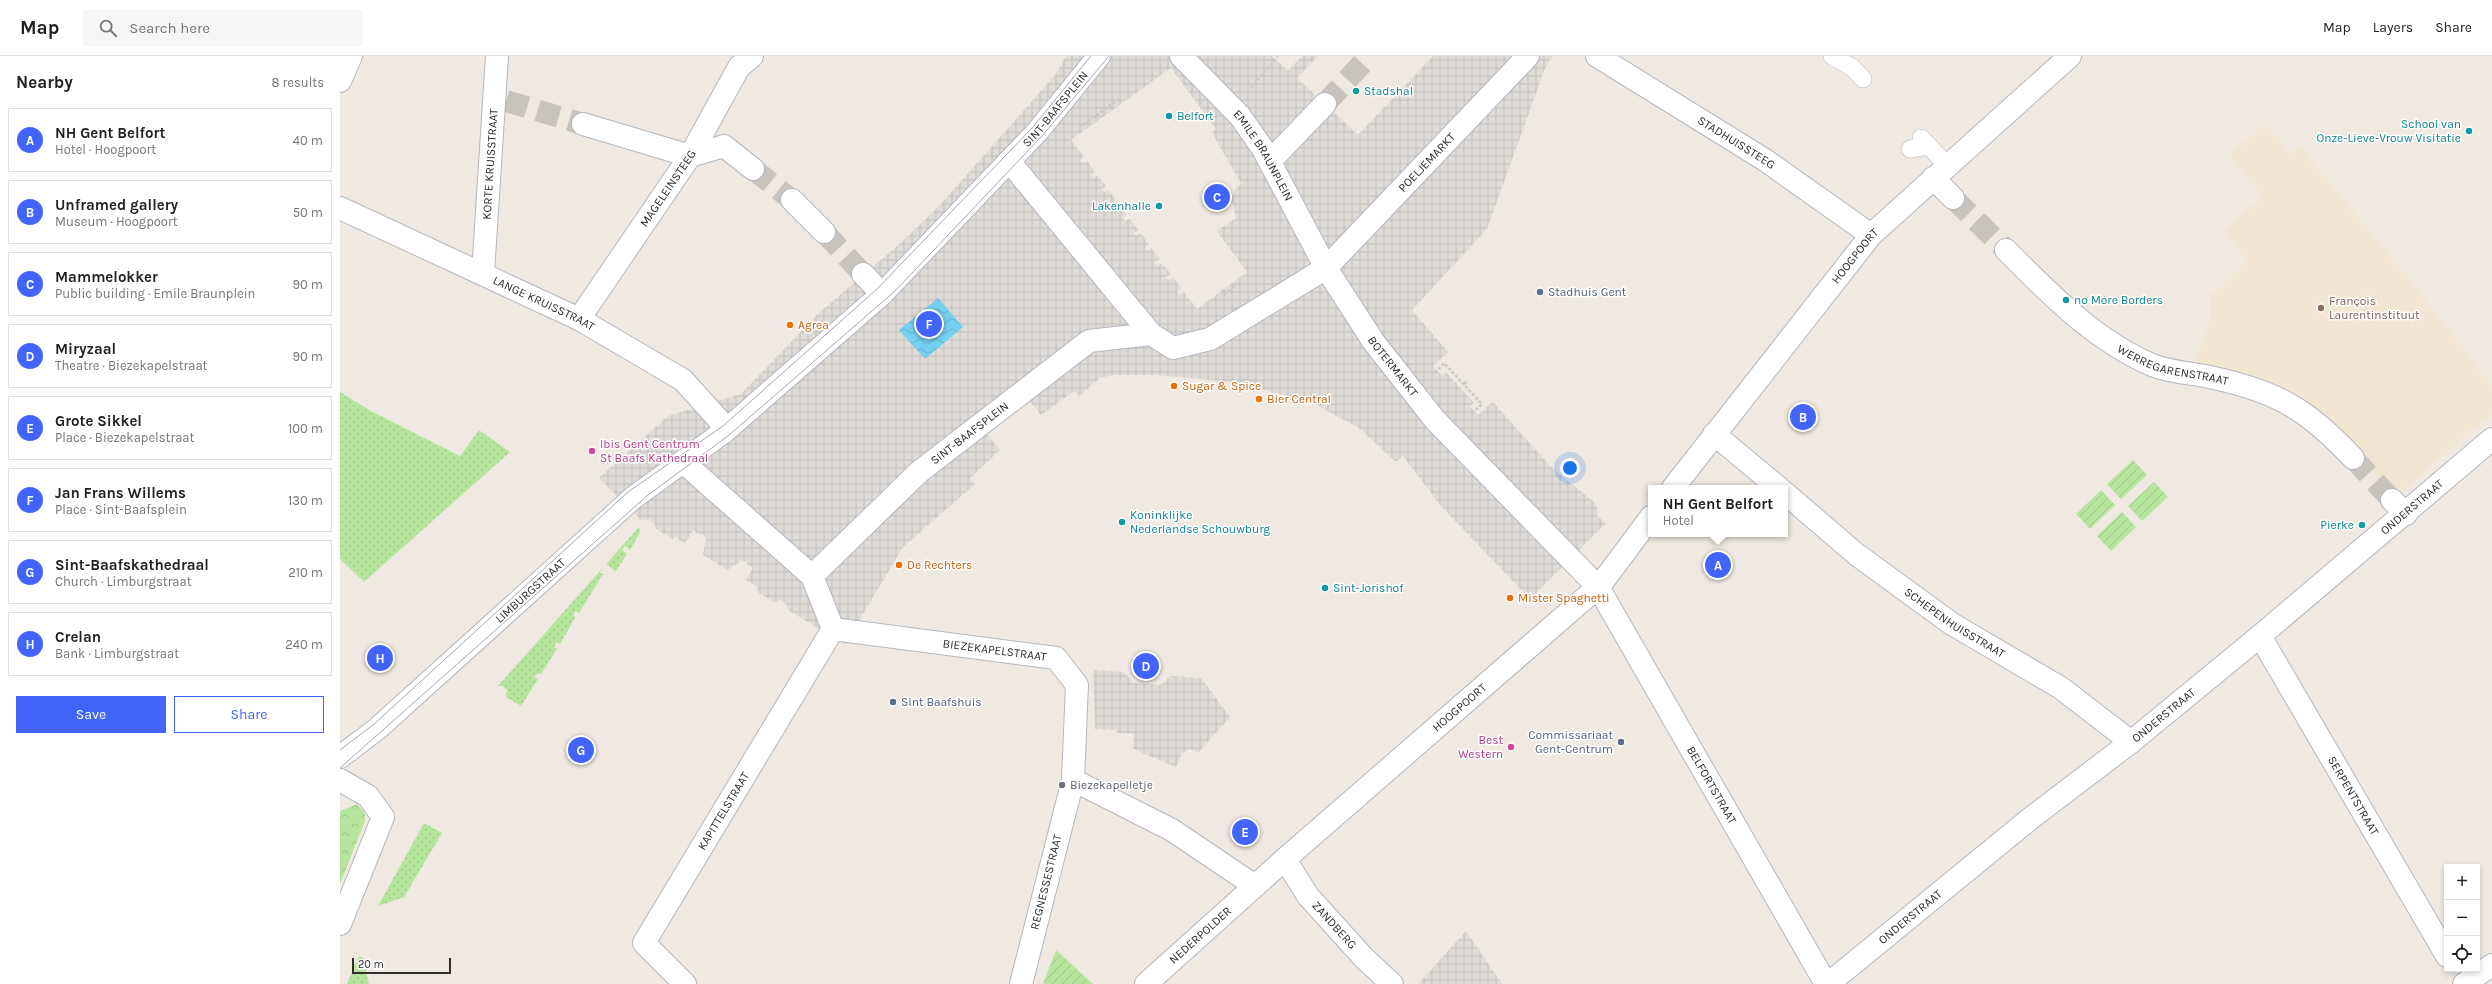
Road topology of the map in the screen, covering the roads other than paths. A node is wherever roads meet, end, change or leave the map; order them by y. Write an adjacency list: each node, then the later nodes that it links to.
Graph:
1 (351, 56): 11 (street)
2 (497, 56): 27 (street, KORTE KRUISSTRAAT)
3 (752, 56): 15 (street, MAGELEINSTEEG)
4 (1100, 56): 16 (street, SINT-BAAFSPLEIN)
5 (1181, 56): 17 (street, EMILE BRAUNPLEIN)
6 (1528, 56): 26 (street, POELJEMARKT)
7 (1596, 56): 24 (street, STADHUISSTEEG)
8 (1832, 56): 10 (lane)
9 (2070, 56): 19 (street, HOOGPOORT)
10 (1863, 79)
11 (340, 80)
12 (1325, 104): 17 (street)
13 (583, 124): 15 (street)
14 (1920, 144): 19 (lane)
15 (690, 156): 18 (street); 30 (street, MAGELEINSTEEG)
16 (1009, 161): 29 (street, SINT-BAAFSPLEIN); 31 (street)
17 (1270, 161): 26 (street, EMILE BRAUNPLEIN)
18 (753, 169)
19 (1940, 171): 20 (street); 24 (street, HOOGPOORT)
20 (1952, 198)
21 (792, 200): 23 (street)
22 (340, 208): 27 (street, LANGE KRUISSTRAAT)
23 (824, 232)
24 (1872, 235): 33 (street, HOOGPOORT)
25 (2006, 250): 35 (street, WERREGARENSTRAAT)
26 (1326, 268): 31 (street); 42 (street, BOTERMARKT)
27 (483, 273): 30 (street, LANGE KRUISSTRAAT)
28 (864, 274): 29 (street)
29 (882, 294): 32 (street, SINT-BAAFSPLEIN)
30 (579, 319): 32 (street, LANGE KRUISSTRAAT)
31 (1159, 339): 41 (street, SINT-BAAFSPLEIN)
32 (725, 431): 36 (street, LIMBURGSTRAAT)
33 (1714, 434): 37 (street, HOOGPOORT); 38 (street)
34 (2492, 439): 44 (street, ONDERSTRAAT)
35 (2353, 458)
36 (682, 462): 41 (street); 46 (street, LIMBURGSTRAAT)
37 (1675, 485)
38 (1775, 485)
39 (1788, 497): 45 (street, SCHEPENHUISSTRAAT)
40 (1648, 521): 42 (street, HOOGPOORT)
41 (812, 576): 43 (street)
42 (1598, 587): 49 (street, HOOGPOORT); 59 (street, BELFORTSTRAAT)
43 (833, 629): 48 (street, BIEZEKAPELSTRAAT); 55 (street, KAPITTELSTRAAT)
44 (2260, 636): 45 (street, ONDERSTRAAT); 52 (street, SERPENTSTRAAT)
45 (2131, 742): 59 (street, ONDERSTRAAT)
46 (340, 757)
47 (340, 780): 51 (street)
48 (1073, 780): 50 (street); 56 (street, REGNESSESTRAAT)
49 (1285, 859): 50 (street, HOOGPOORT); 58 (street, ZANDBERG)
50 (1255, 886): 57 (street, NEDERPOLDER)
51 (340, 924)
52 (2444, 951)
53 (2492, 964): 60 (street)
54 (2457, 972): 60 (street)
55 (685, 984)
56 (1021, 984)
57 (1146, 984)
58 (1392, 984)
59 (1827, 984)
60 (2464, 984)

